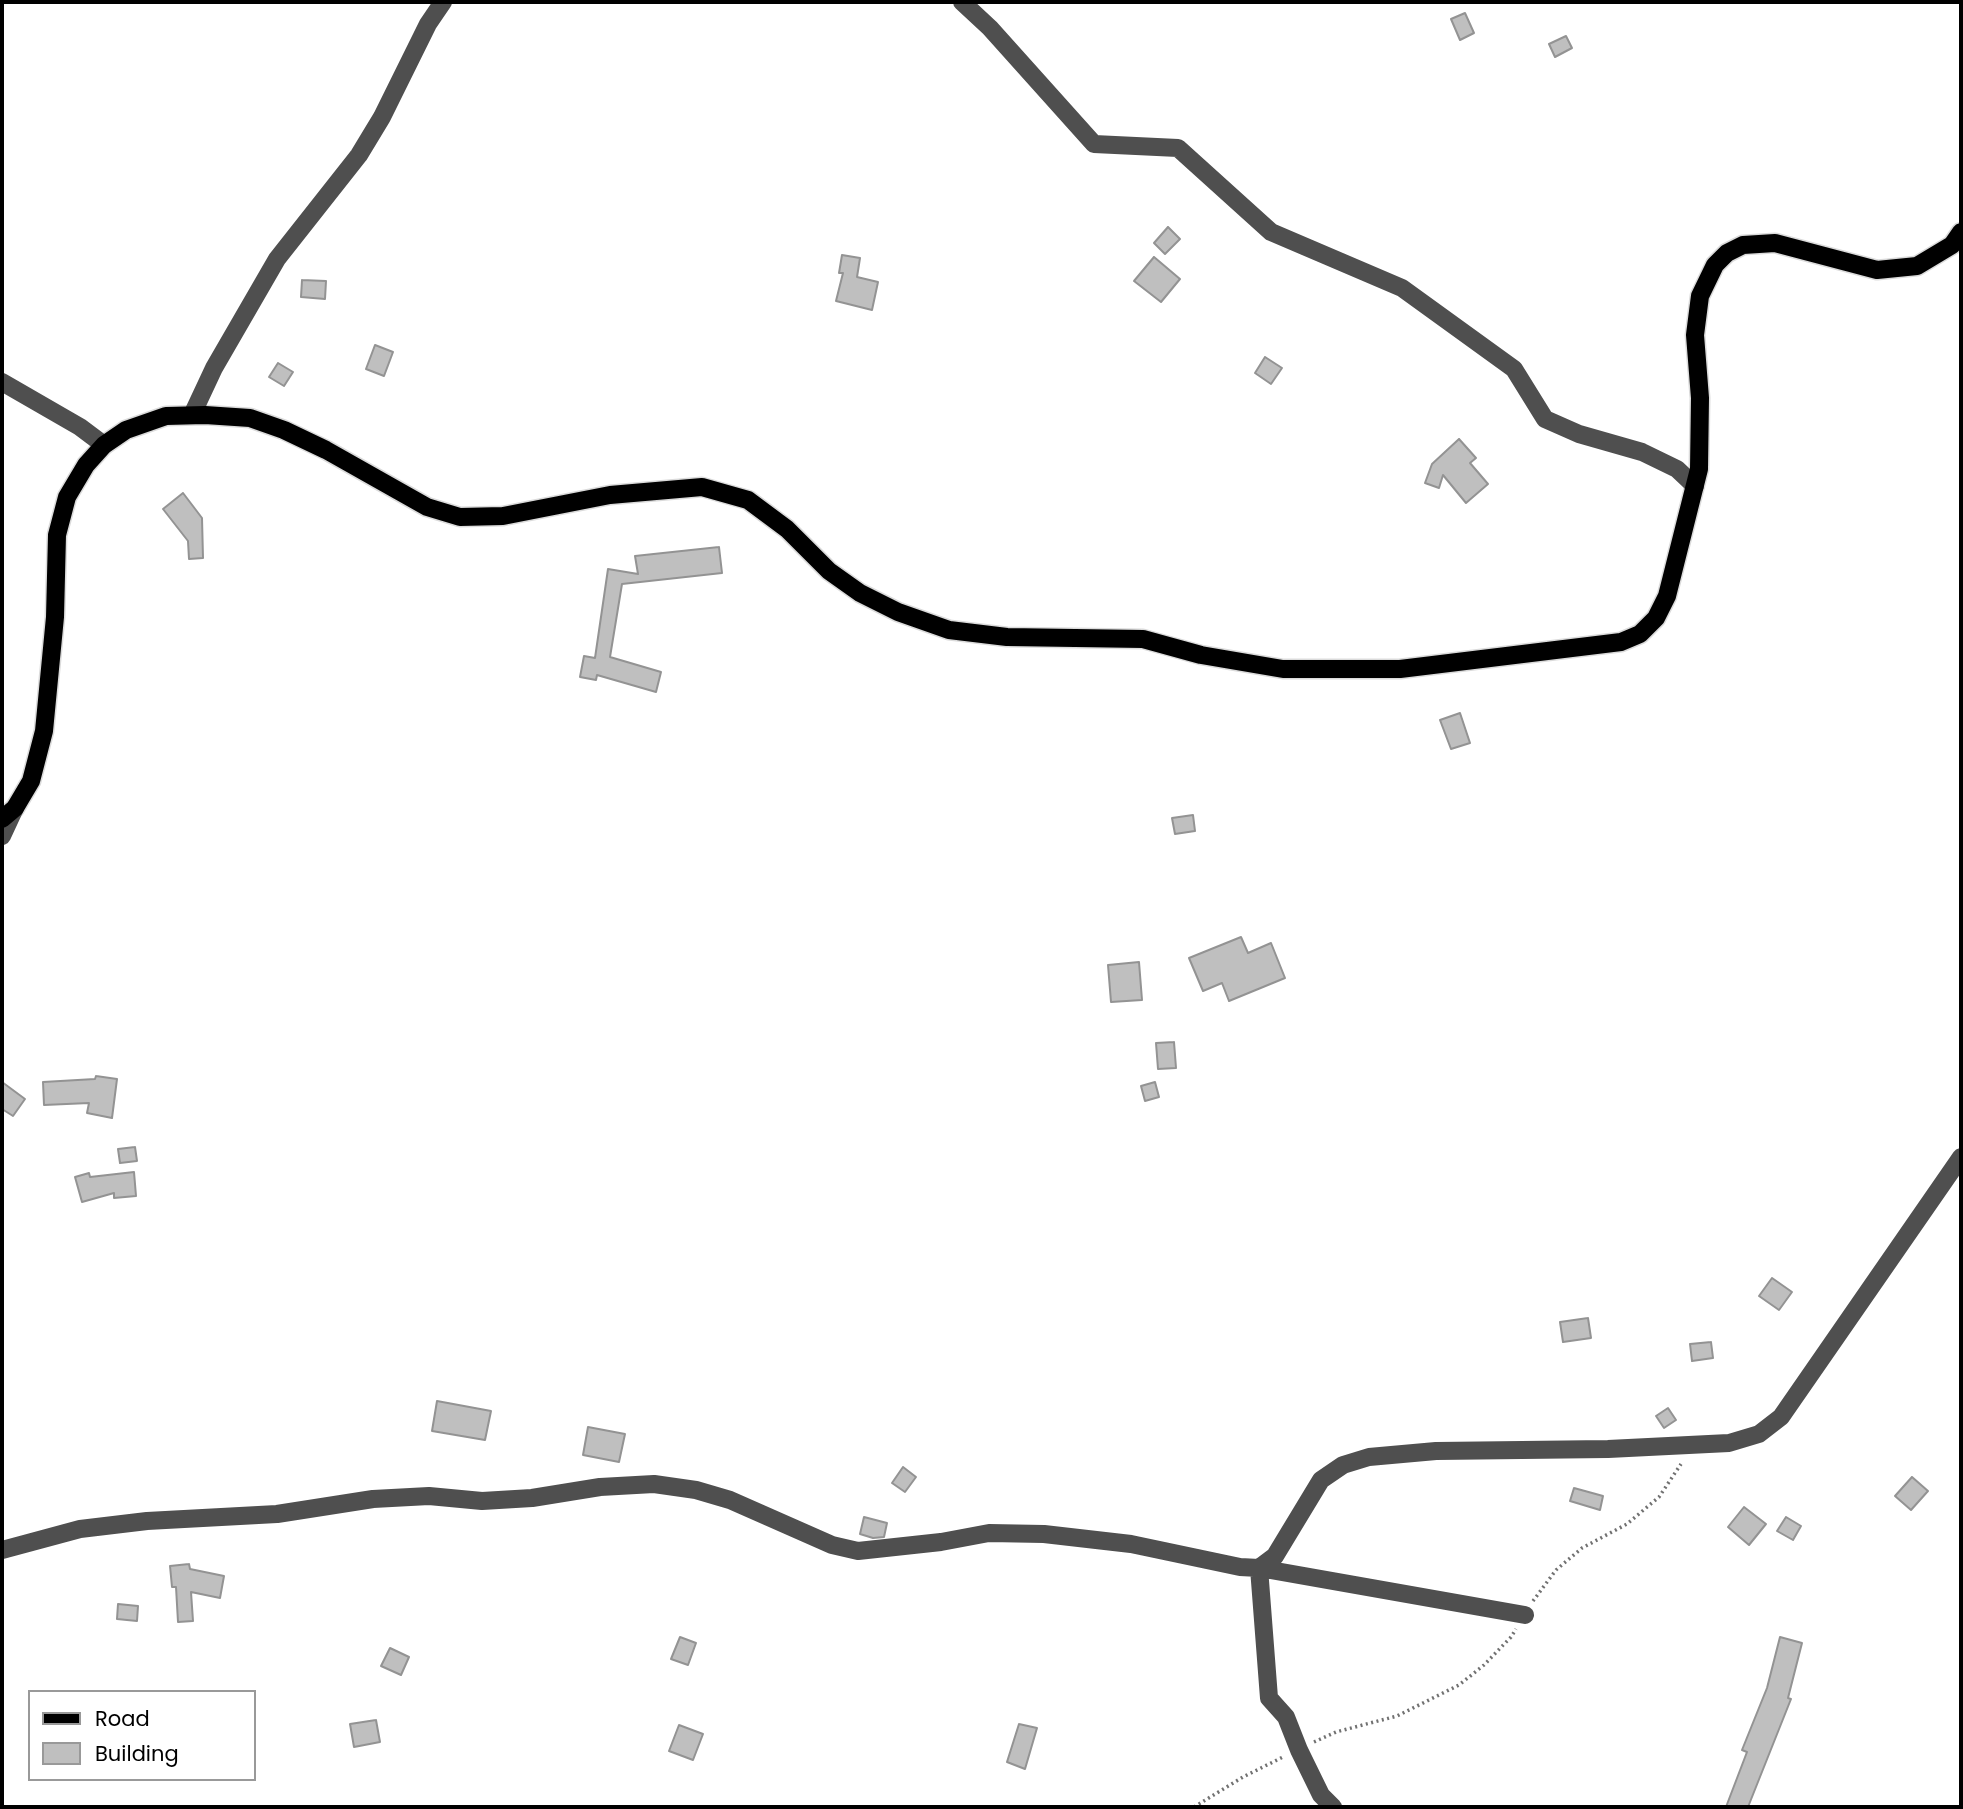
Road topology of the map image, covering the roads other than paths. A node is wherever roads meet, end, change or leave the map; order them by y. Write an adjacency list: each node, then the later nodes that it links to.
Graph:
1 (443, 2): 5 (street)
2 (962, 2): 7 (street)
3 (1961, 232): 7 (main road)
4 (2, 382): 6 (street)
5 (192, 415): 6 (main road); 7 (main road)
6 (104, 445): 8 (main road)
7 (1695, 486)
8 (8, 813): 9 (street)
9 (2, 836)
10 (1961, 1157): 12 (street)
11 (2, 1550): 12 (street)
12 (1259, 1568): 13 (street); 14 (street)
13 (1525, 1615)
14 (1332, 1807)

